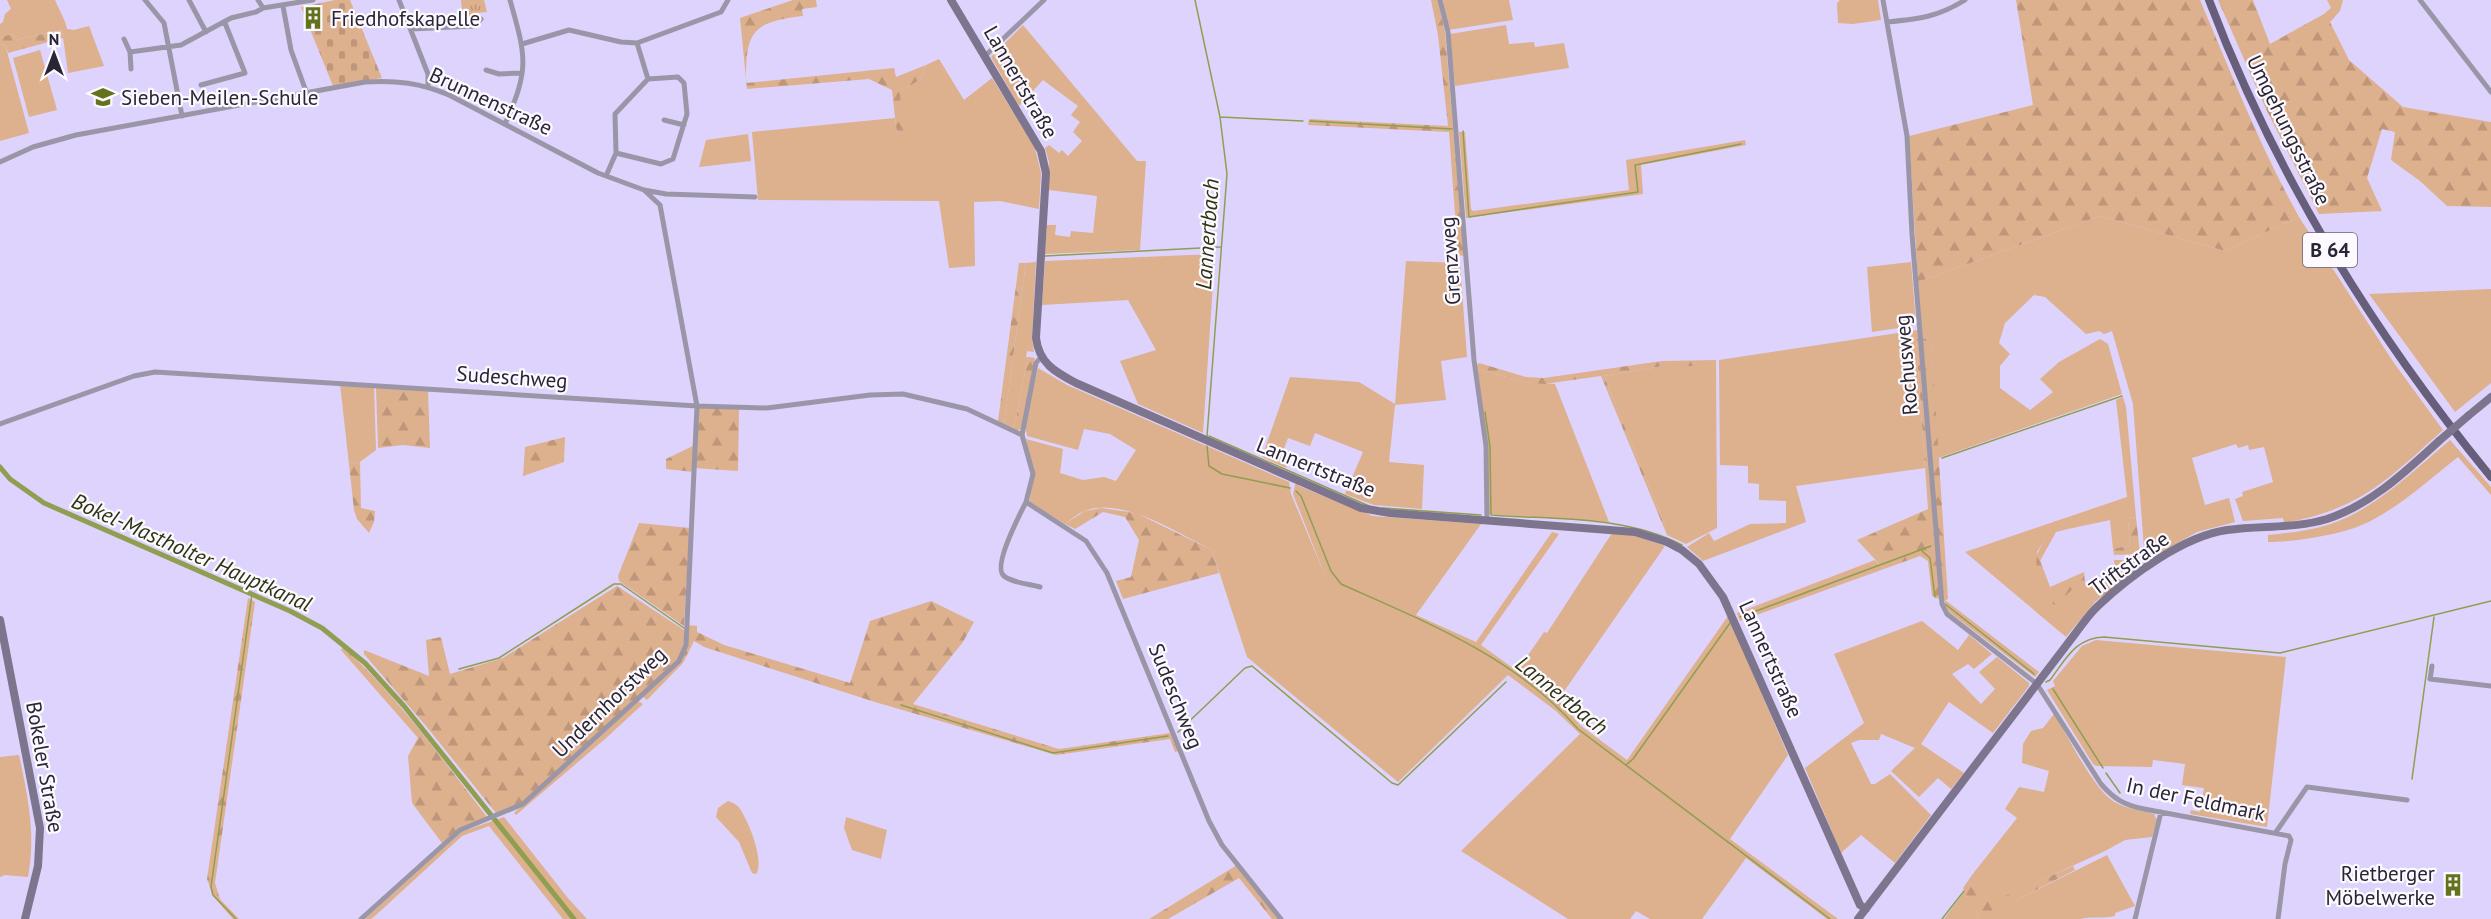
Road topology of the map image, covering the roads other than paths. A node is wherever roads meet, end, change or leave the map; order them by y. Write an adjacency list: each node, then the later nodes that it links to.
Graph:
1 (145, 0): 25 (street)
2 (189, 0): 21 (street)
3 (258, 0): 16 (street)
4 (313, 0): 15 (street)
5 (399, 0): 20 (street)
6 (510, 0): 24 (street)
7 (728, 0): 23 (street)
8 (951, 0): 27 (street, Lannertstraße)
9 (1044, 0): 27 (street)
10 (1440, 0): 54 (street, Grenzweg)
11 (1883, 0): 18 (street, Rochusweg)
12 (1965, 0): 18 (street)
13 (2209, 0): 52 (main road, Umgehungsstraße / B 64)
14 (2420, 0): 34 (street)
15 (283, 6): 16 (street); 35 (street)
16 (263, 8): 19 (street)
17 (481, 19): 20 (street)
18 (1887, 22): 58 (street, Rochusweg)
19 (225, 23): 21 (street); 32 (street)
20 (411, 29): 33 (street)
21 (206, 32): 25 (street)
22 (124, 39): 26 (street)
23 (637, 43): 24 (street); 31 (street)
24 (522, 44): 30 (street)
25 (170, 47): 26 (street); 36 (street)
26 (130, 52): 28 (street)
27 (985, 56): 47 (street, Lannertstraße)
28 (131, 69)
29 (486, 70): 30 (street)
30 (522, 73): 38 (street)
31 (648, 79): 39 (street); 40 (street)
32 (201, 85)
33 (428, 86): 35 (street, Brunnenstraße); 38 (street, Brunnenstraße)
34 (2491, 92)
35 (307, 93): 36 (street, Brunnenstraße)
36 (182, 116): 41 (street, Brunnenstraße)
37 (664, 120): 39 (street)
38 (505, 124): 42 (street, Brunnenstraße)
39 (684, 125): 40 (street)
40 (616, 153): 42 (street)
41 (0, 162)
42 (606, 176): 43 (street, Brunnenstraße)
43 (644, 190): 44 (street, Brunnenstraße); 46 (street, Brunnenstraße)
44 (666, 194): 45 (street, Brunnenstraße); 46 (street)
45 (754, 197)
46 (660, 205): 49 (street)
47 (1041, 357): 51 (street); 54 (street, Lannertstraße)
48 (2491, 397): 58 (street, Triftstraße, bridge)
49 (697, 406): 50 (street, Sudeschweg); 51 (street, Sudeschweg); 65 (street, Undernhorstweg)
50 (0, 424)
51 (1022, 435): 53 (street)
52 (2491, 477)
53 (1026, 502): 55 (street); 66 (street, Sudeschweg)
54 (1487, 520): 63 (street, Lannertstraße)
55 (1040, 587)
56 (0, 620): 64 (street, Bokeler Straße)
57 (2432, 666): 59 (street)
58 (2037, 684): 61 (street, In der Feldmark); 63 (street, Triftstraße)
59 (2491, 686)
60 (2407, 800): 62 (street)
61 (2161, 812): 62 (street, In der Feldmark); 68 (street)
62 (2276, 832): 69 (street, In der Feldmark)
63 (1866, 909): 67 (street, Triftstraße)
64 (25, 919)
65 (362, 919)
66 (1281, 919)
67 (1858, 919)
68 (2135, 919)
69 (2278, 919)

